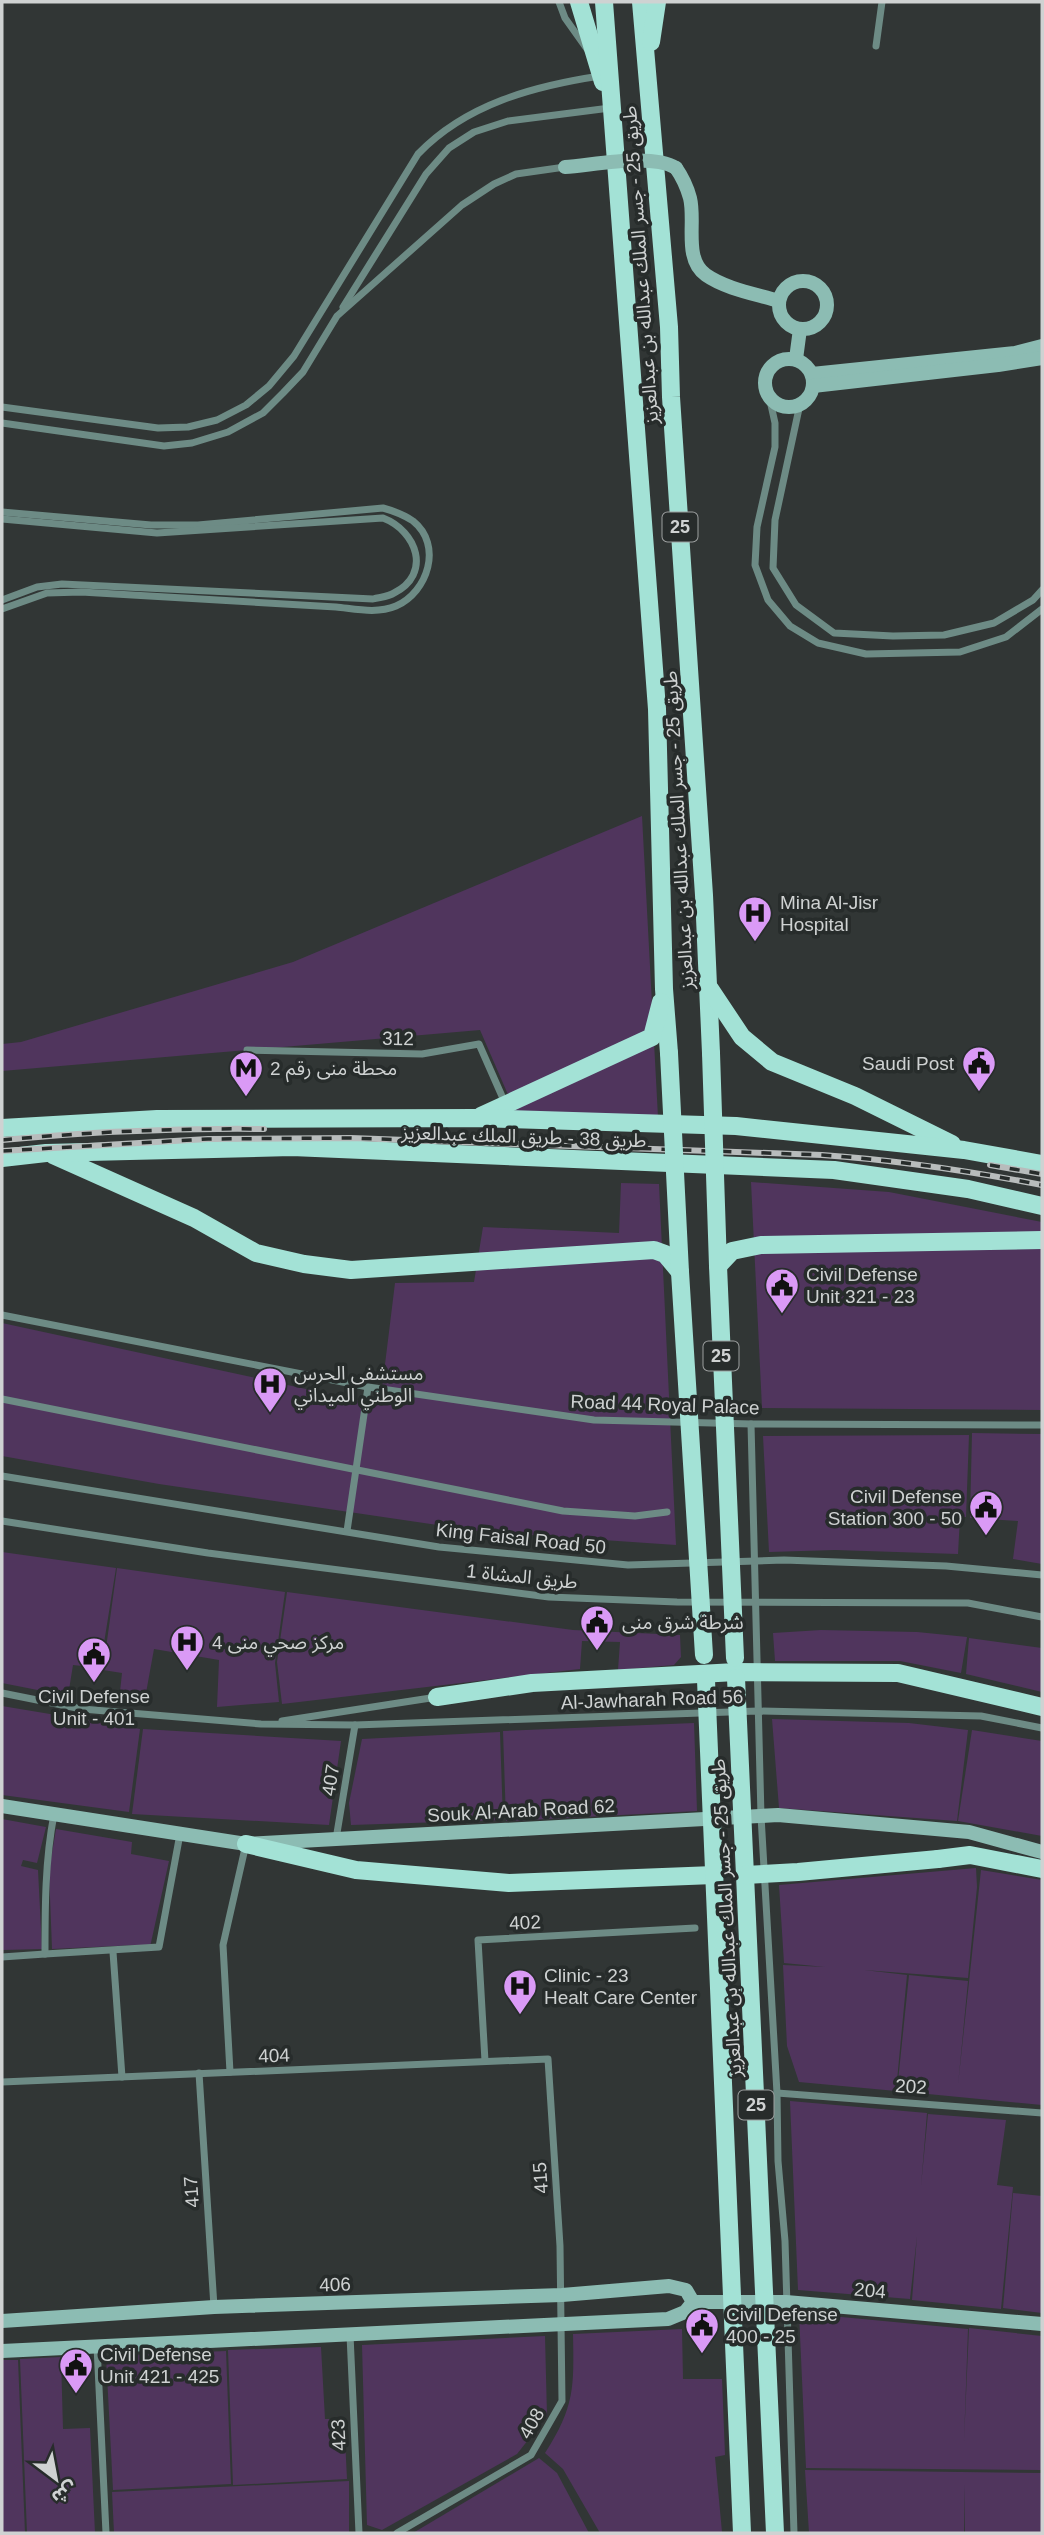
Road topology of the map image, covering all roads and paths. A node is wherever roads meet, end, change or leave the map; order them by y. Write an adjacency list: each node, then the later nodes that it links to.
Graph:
1 (559, 2): 8 (street)
2 (579, 2): 8 (main road)
3 (604, 2): 10 (main road, طريق 25 - جسر الملك عبدالله بن عبدالعزيز / 25)
4 (641, 2): 9 (main road, طريق 25 - جسر الملك عبدالله بن عبدالعزيز / 25)
5 (657, 2): 9 (main road)
6 (881, 2): 7 (street)
7 (876, 47)
8 (598, 68): 10 (main road); 21 (street)
9 (646, 69): 29 (main road, طريق 25 - جسر الملك عبدالله بن عبدالعزيز / 25)
10 (611, 108): 13 (street); 30 (main road, طريق 25 - جسر الملك عبدالله بن عبدالعزيز / 25)
11 (565, 167): 12 (street, bridge); 13 (street)
12 (779, 301): 14 (street); 14 (street)
13 (337, 316): 22 (street)
14 (800, 329): 17 (street)
15 (1042, 346): 18 (street)
16 (1042, 358): 18 (street)
17 (796, 359): 18 (street); 19 (street)
18 (813, 380): 20 (street)
19 (769, 396): 20 (street); 28 (street)
20 (800, 404): 25 (street)
21 (2, 407)
22 (2, 423)
23 (2, 512): 27 (street)
24 (2, 519): 26 (street)
25 (1042, 590)
26 (2, 600)
27 (2, 609)
28 (1042, 609)
29 (708, 986): 35 (main road); 41 (main road, طريق 25 - جسر الملك عبدالله بن عبدالعزيز / 25, bridge)
30 (664, 989): 32 (main road); 42 (main road, 25, bridge)
31 (247, 1050): 32 (street, 312)
32 (506, 1105): 33 (main road)
33 (475, 1118): 34 (main road, طريق 38 - طريق الملك عبدالعزيز); 35 (main road, طريق 38 - طريق الملك عبدالعزيز)
34 (2, 1128)
35 (964, 1150): 38 (main road, طريق 38 - طريق الملك عبدالعزيز)
36 (46, 1153): 37 (main road, طريق 38 - طريق الملك عبدالعزيز); 39 (main road, طريق 38 - طريق الملك عبدالعزيز); 42 (main road)
37 (2, 1157)
38 (1042, 1164)
39 (1042, 1206)
40 (1042, 1240): 41 (main road)
41 (718, 1266): 57 (main road, طريق 25 - جسر الملك عبدالله بن عبدالعزيز / 25, bridge)
42 (680, 1272): 59 (main road, طريق 25 - جسر الملك عبدالله بن عبدالعزيز / 25, bridge)
43 (2, 1315): 44 (street, Road 44 Royal Palace)
44 (368, 1387): 46 (street, Road 44 Royal Palace); 48 (street)
45 (2, 1399): 48 (street)
46 (751, 1424): 47 (street, Road 44 Royal Palace); 53 (street)
47 (1042, 1425)
48 (355, 1470): 50 (street); 52 (street)
49 (2, 1476): 52 (street, King Faisal Road 50)
50 (667, 1512)
51 (2, 1521): 55 (street, طريق المشاة 1)
52 (347, 1531): 53 (street, King Faisal Road 50)
53 (755, 1562): 54 (street, King Faisal Road 50); 55 (street)
54 (1042, 1575)
55 (756, 1601): 56 (street, طريق المشاة 1); 58 (street)
56 (1042, 1617)
57 (736, 1669): 58 (main road); 59 (main road); 76 (main road, طريق 25 - جسر الملك عبدالله بن عبدالعزيز / 25, bridge)
58 (758, 1672): 62 (main road); 63 (street)
59 (705, 1677): 61 (main road); 75 (main road, طريق 25 - جسر الملك عبدالله بن عبدالعزيز / 25, bridge)
60 (2, 1693): 64 (street, Al-Jawharah Road 56)
61 (437, 1697): 64 (street, Al-Jawharah Road 56)
62 (1042, 1707)
63 (758, 1711): 65 (street, Al-Jawharah Road 56); 66 (street, Al-Jawharah Road 56); 69 (street)
64 (261, 1724): 65 (street, Al-Jawharah Road 56)
65 (355, 1725): 71 (street, 407)
66 (1042, 1728)
67 (2, 1806): 68 (street, Souk Al-Arab Road 62)
68 (54, 1814): 70 (street, Souk Al-Arab Road 62); 79 (street)
69 (761, 1816): 71 (street, Souk Al-Arab Road 62); 73 (street, Souk Al-Arab Road 62); 87 (street)
70 (180, 1833): 72 (street, Souk Al-Arab Road 62); 78 (street)
71 (336, 1839): 72 (street, Souk Al-Arab Road 62)
72 (246, 1844): 75 (main road); 83 (street)
73 (1042, 1852)
74 (1042, 1869): 76 (main road, bridge)
75 (713, 1875): 102 (main road, طريق 25 - جسر الملك عبدالله بن عبدالعزيز / 25, bridge)
76 (745, 1875): 103 (main road, طريق 25 - جسر الملك عبدالله بن عبدالعزيز / 25, bridge)
77 (695, 1928): 82 (street, 402)
78 (113, 1952): 79 (street); 85 (street)
79 (45, 1954): 80 (street)
80 (2, 1957)
81 (548, 2059): 82 (street, 404); 89 (street, 415)
82 (485, 2062): 83 (street, 404)
83 (230, 2072): 84 (street, 404)
84 (198, 2074): 85 (street, 404); 92 (street, 417)
85 (122, 2077): 86 (street, 404)
86 (2, 2082)
87 (777, 2093): 88 (street, 202); 91 (street)
88 (1042, 2113)
89 (562, 2295): 90 (street, 406); 92 (street, 406); 94 (street, 408)
90 (693, 2302): 91 (street, 204); 94 (street)
91 (786, 2302): 95 (street, 204); 104 (street)
92 (214, 2308): 93 (street, 406)
93 (2, 2322)
94 (562, 2324): 96 (street); 101 (street, 408)
95 (1042, 2324)
96 (349, 2335): 97 (street); 100 (street, 423)
97 (97, 2346): 98 (street); 99 (street)
98 (2, 2351)
99 (106, 2533)
100 (359, 2533)
101 (397, 2533)
102 (742, 2533)
103 (775, 2533)
104 (794, 2533)

